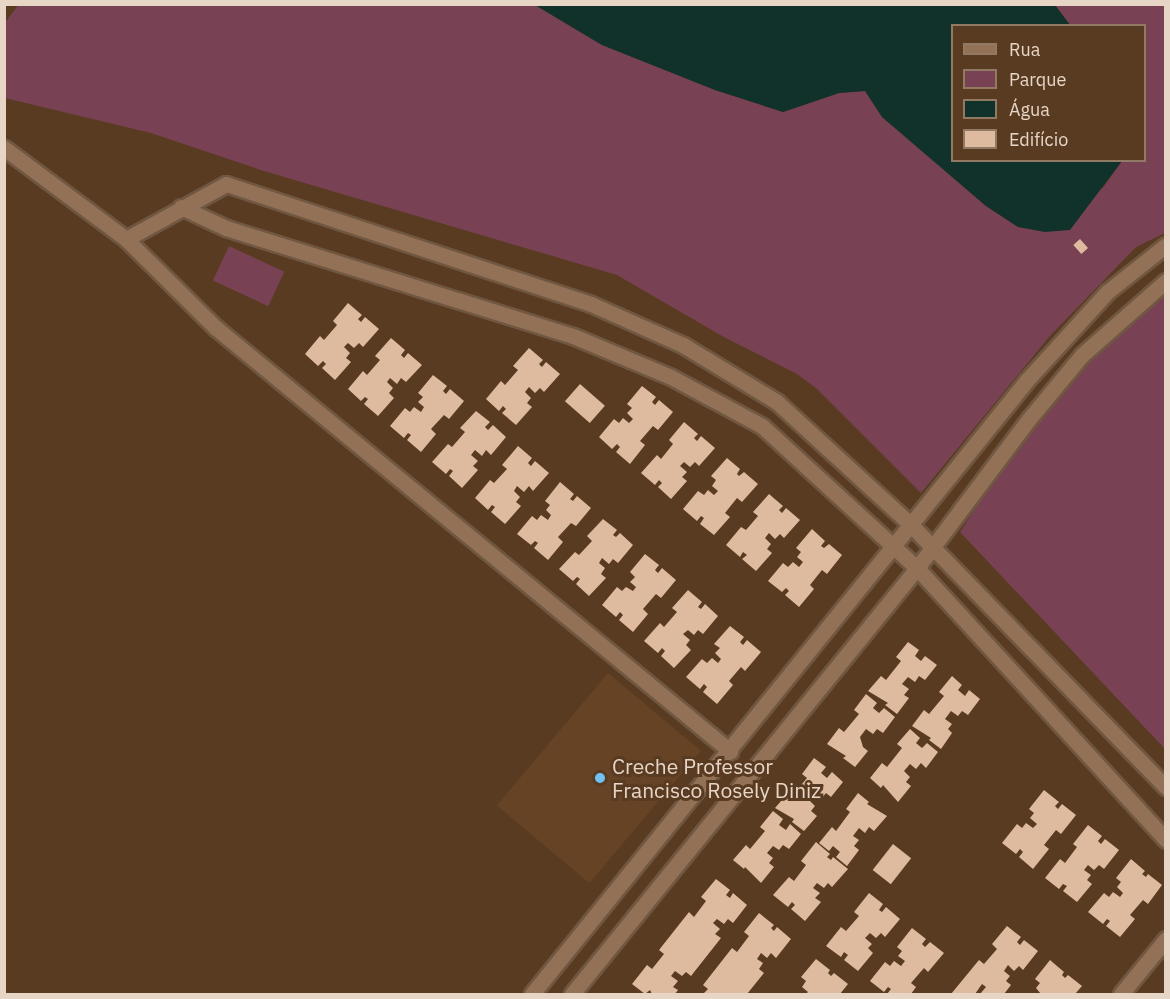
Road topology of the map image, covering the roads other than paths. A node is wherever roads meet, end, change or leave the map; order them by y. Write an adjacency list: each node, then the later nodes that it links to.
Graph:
1 (4, 148): 3 (street)
2 (181, 207): 3 (street); 6 (street); 7 (street)
3 (126, 239): 14 (street)
4 (1166, 245): 8 (street)
5 (1166, 281): 9 (street)
6 (777, 402): 7 (street); 10 (street)
7 (762, 426): 11 (street)
8 (963, 461): 9 (street); 10 (street)
9 (981, 480): 12 (street)
10 (910, 524): 11 (street); 12 (street)
11 (893, 546): 13 (street); 14 (street)
12 (933, 546): 13 (street); 15 (street)
13 (917, 568): 16 (street); 19 (street)
14 (730, 750): 18 (street)
15 (1166, 787)
16 (1166, 840)
17 (1166, 939): 20 (street)
18 (532, 994)
19 (572, 994)
20 (1121, 994)

